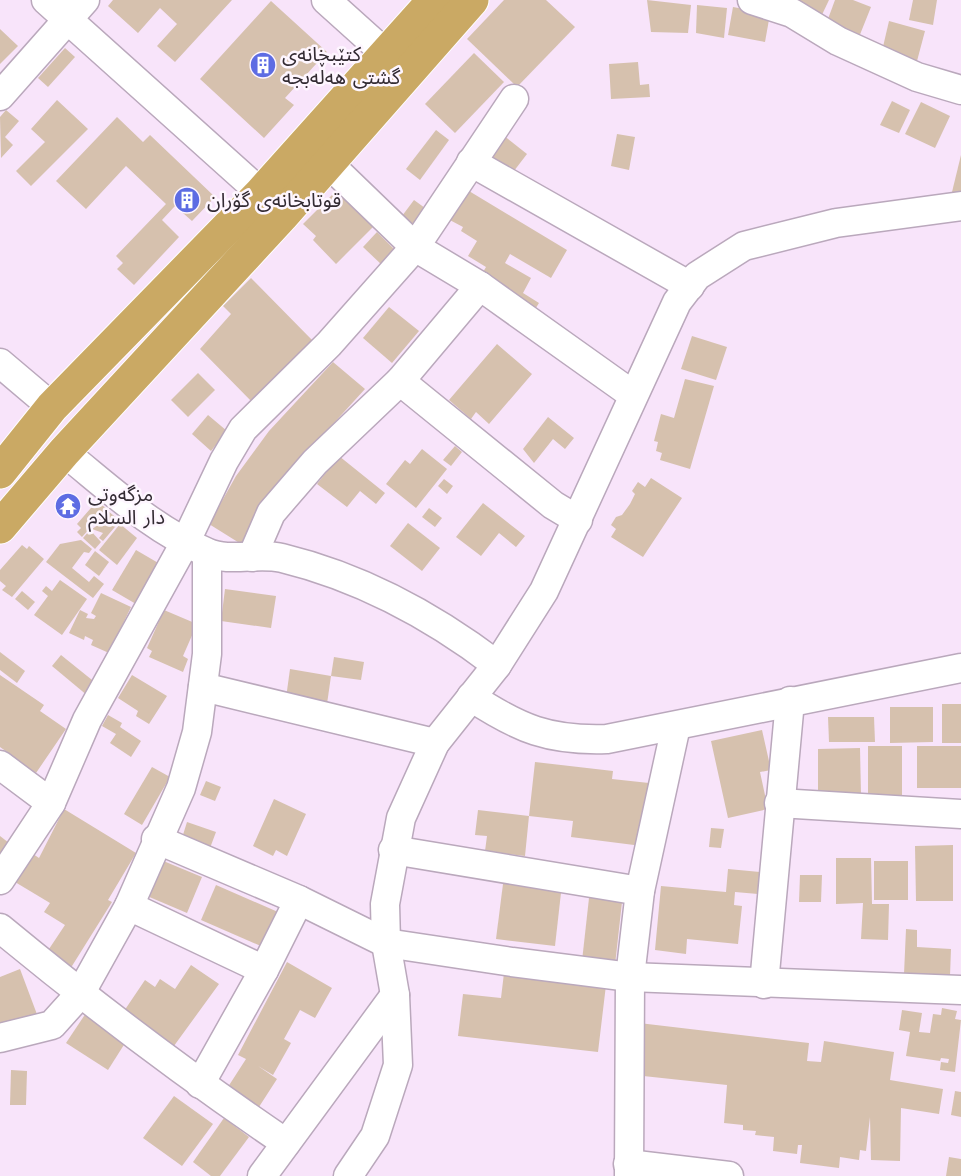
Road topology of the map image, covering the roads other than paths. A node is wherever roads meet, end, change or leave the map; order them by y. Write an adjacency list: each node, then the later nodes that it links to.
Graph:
1 (46, 0): 6 (street)
2 (326, 0): 7 (street)
3 (434, 0): 7 (highway)
4 (472, 0): 12 (highway)
5 (752, 0): 8 (street)
6 (76, 10): 9 (street); 13 (street)
7 (386, 54): 13 (highway)
8 (961, 90)
9 (0, 96)
10 (513, 99): 11 (street)
11 (471, 162): 15 (street); 17 (street)
12 (328, 163): 15 (street); 22 (highway)
13 (261, 193): 21 (highway)
14 (961, 206): 17 (street)
15 (415, 247): 16 (street); 26 (street)
16 (480, 286): 19 (street); 20 (street)
17 (690, 286): 20 (street)
18 (0, 363): 21 (street)
19 (400, 381): 24 (street); 27 (street)
20 (633, 395): 24 (street)
21 (52, 407): 23 (highway)
22 (64, 452): 25 (highway); 26 (street)
23 (0, 472)
24 (578, 520): 28 (street)
25 (0, 527)
26 (196, 547): 27 (street); 30 (street); 36 (street)
27 (252, 557): 28 (street)
28 (497, 665): 31 (street)
29 (961, 668): 32 (street)
30 (203, 687): 34 (street); 39 (street)
31 (471, 697): 33 (street); 34 (street)
32 (790, 701): 33 (street); 37 (street)
33 (676, 726): 42 (street)
34 (435, 743): 40 (street)
35 (0, 765): 36 (street)
36 (51, 803): 41 (street)
37 (779, 803): 38 (street); 49 (street)
38 (961, 814)
39 (156, 839): 43 (street); 44 (street)
40 (393, 850): 42 (street); 46 (street)
41 (0, 880)
42 (640, 891): 48 (street)
43 (298, 900): 46 (street); 47 (street)
44 (129, 906): 47 (street); 51 (street)
45 (0, 928): 51 (street)
46 (386, 942): 48 (street); 52 (street)
47 (264, 970): 54 (street)
48 (630, 977): 49 (street); 56 (street)
49 (764, 984): 50 (street)
50 (961, 990)
51 (80, 994): 53 (street); 54 (street)
52 (395, 995): 55 (street); 58 (street)
53 (0, 1038)
54 (200, 1084): 55 (street)
55 (286, 1143): 57 (street)
56 (629, 1170): 59 (street)
57 (262, 1176)
58 (348, 1176)
59 (729, 1176)

